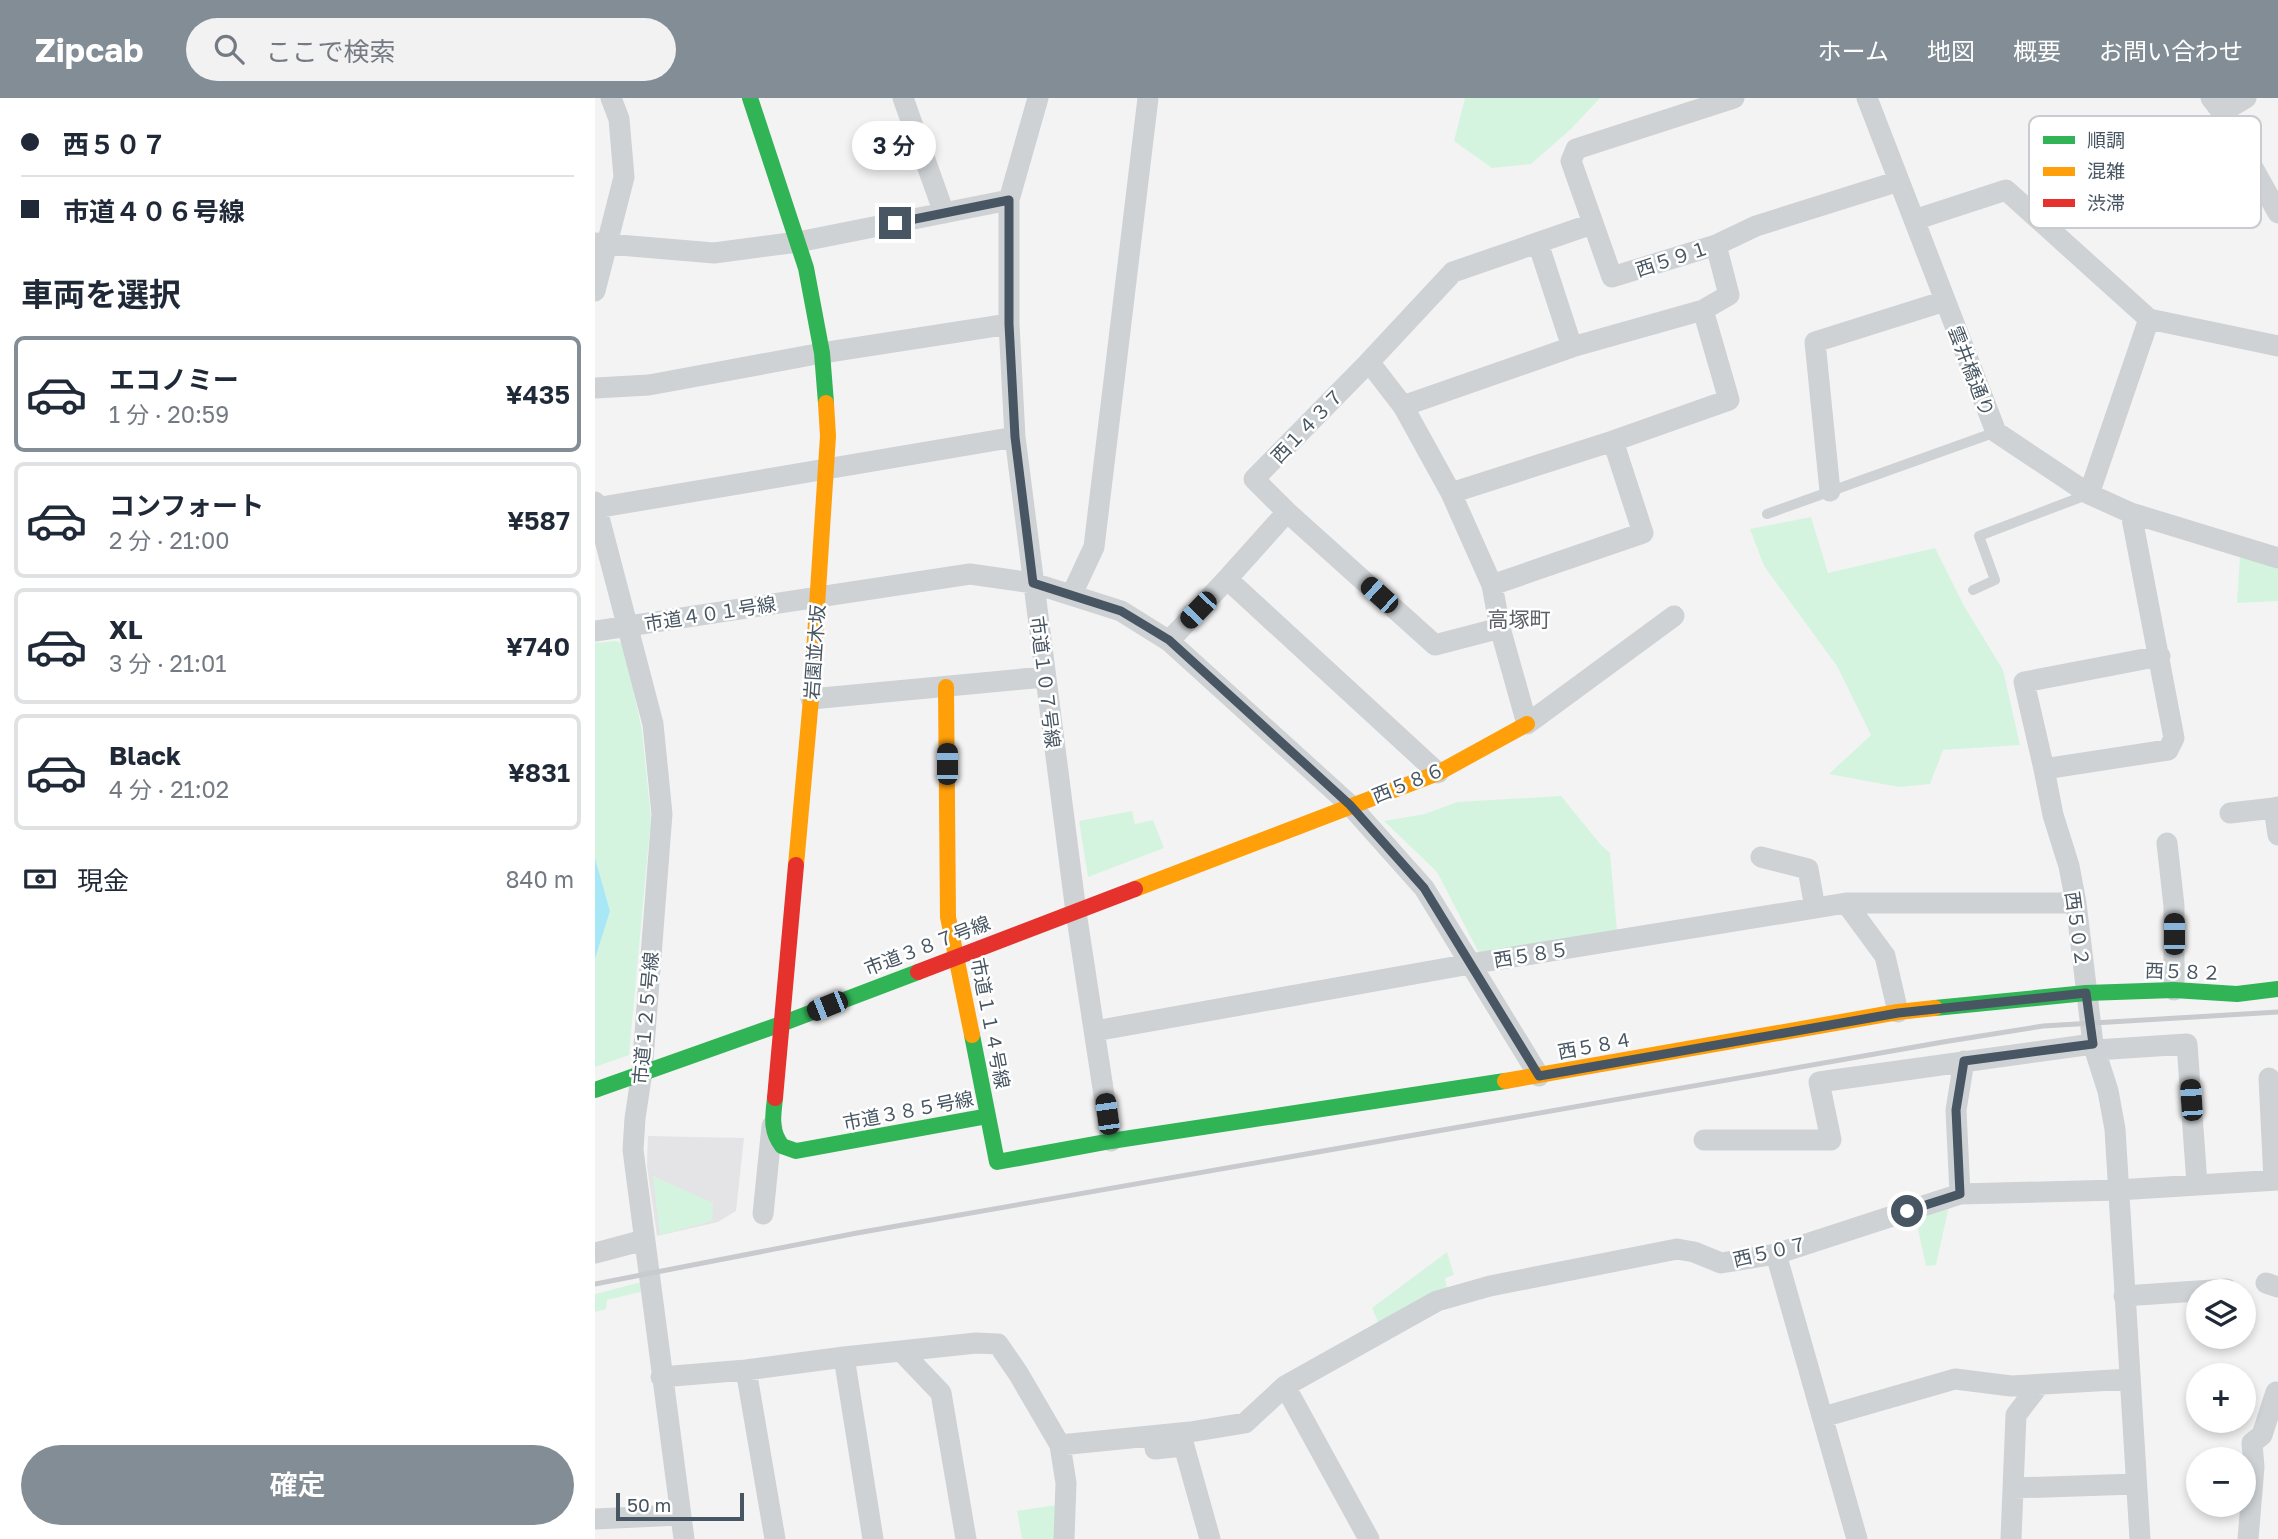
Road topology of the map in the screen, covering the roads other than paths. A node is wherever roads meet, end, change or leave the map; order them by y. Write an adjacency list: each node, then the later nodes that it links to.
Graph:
1 (611, 98): 21 (street)
2 (750, 98): 19 (street, 岩園並木坂)
3 (903, 98): 14 (street)
4 (1038, 98): 12 (street, 市道１０７号線)
5 (1148, 98): 50 (street)
6 (1867, 98): 10 (street, 雲井橋通り)
7 (2246, 98): 9 (street)
8 (1729, 99): 17 (street, 西５９１)
9 (2216, 105)
10 (1899, 181): 16 (street, 雲井橋通り); 22 (street, 西５９１)
11 (2261, 183): 15 (street)
12 (1009, 200): 14 (street); 27 (street, 市道１０７号線)
13 (2029, 211): 16 (street)
14 (944, 213): 19 (street)
15 (2278, 213)
16 (1914, 220): 24 (street, 雲井橋通り)
17 (1592, 223): 20 (street); 22 (street, 西５９１)
18 (2048, 228): 26 (street)
19 (798, 242): 21 (street); 30 (street, 岩園並木坂)
20 (1538, 243): 29 (street); 31 (street)
21 (601, 244): 23 (street)
22 (1716, 244): 25 (street)
23 (595, 290)
24 (1945, 301): 34 (street, 雲井橋通り); 38 (street)
25 (1703, 310): 29 (street); 36 (street)
26 (2149, 319): 28 (street); 40 (street)
27 (1009, 324): 30 (street); 35 (street, 市道１０７号線)
28 (2278, 346)
29 (1572, 347): 33 (street)
30 (822, 353): 32 (street); 37 (street, 岩園並木坂)
31 (1369, 362): 33 (street); 42 (street, 西１４３７)
32 (595, 388)
33 (1403, 406): 39 (street)
34 (1996, 432): 38 (lane); 40 (street, 雲井橋通り)
35 (1015, 437): 37 (street); 47 (street, 市道１０７号線)
36 (1613, 441): 39 (street); 48 (street)
37 (827, 470): 41 (street); 51 (street, 岩園並木坂)
38 (1830, 491): 44 (lane)
39 (1451, 493): 48 (street)
40 (2089, 494): 43 (street, 雲井橋通り); 49 (lane)
41 (596, 505): 53 (street, 市道１２５号線)
42 (1287, 512): 46 (street); 54 (street, 西１４３７)
43 (2131, 513): 45 (street, 雲井橋通り); 57 (street)
44 (1767, 514)
45 (2278, 558)
46 (1227, 579): 56 (street); 63 (street)
47 (1033, 583): 50 (street, 市道４０１号線); 51 (street, 市道４０１号線); 58 (street, 市道１０７号線)
48 (1492, 585): 54 (street)
49 (1973, 590)
50 (1072, 594): 56 (street, 市道４０１号線)
51 (818, 596): 53 (street, 市道４０１号線); 60 (street, 岩園並木坂)
52 (1674, 617): 61 (street, 西５８６)
53 (626, 626): 55 (street, 市道４０１号線); 84 (street, 市道１２５号線)
54 (1500, 628): 61 (street)
55 (595, 631)
56 (1169, 640): 64 (street, 市道４０１号線)
57 (2160, 656): 62 (street); 62 (street, 西５０２)
58 (1044, 677): 59 (street); 73 (street, 市道１０７号線)
59 (946, 687): 60 (street); 74 (street, 市道１１４号線)
60 (810, 699): 80 (street, 岩園並木坂)
61 (1527, 724): 63 (street, 西５８６)
62 (2045, 769): 70 (street, 西５０２)
63 (1438, 773): 64 (street, 西５８６)
64 (1350, 805): 73 (street, 西５８６); 75 (street, 市道４０１号線)
65 (2276, 807): 66 (street); 67 (street)
66 (2229, 813)
67 (2278, 835)
68 (2167, 843): 77 (street)
69 (1761, 857): 72 (street)
70 (2076, 903): 71 (street, 西５８５); 78 (street, 西５０２)
71 (1846, 904): 72 (street, 西５８５); 79 (street)
72 (1815, 908): 75 (street, 西５８５)
73 (1076, 912): 74 (street, 市道３８７号線); 81 (street, 市道１０７号線)
74 (957, 956): 80 (street, 市道３８７号線); 88 (street, 市道１１４号線)
75 (1470, 964): 81 (street, 西５８５); 85 (street, 市道４０１号線)
76 (2278, 989): 77 (street, 西５８２)
77 (2174, 990): 78 (street, 西５８２)
78 (2086, 993): 79 (street, 西５８４); 82 (street, 西５０２)
79 (1898, 1013): 85 (street, 西５８４)
80 (781, 1024): 84 (street, 市道３８７号線); 89 (street, 岩園並木坂)
81 (1095, 1031): 91 (street, 市道１０７号線)
82 (2094, 1047): 83 (street); 93 (street); 94 (street, 西５０２)
83 (1964, 1061): 90 (street); 95 (street)
84 (642, 1072): 87 (street, 市道３８７号線); 97 (street, 市道１２５号線)
85 (1539, 1076): 91 (street, 西５８４)
86 (2269, 1078): 92 (street)
87 (595, 1090)
88 (988, 1116): 89 (street, 市道３８５号線); 91 (street, 市道３８５号線)
89 (772, 1126): 96 (street, 岩園並木坂)
90 (1705, 1140)
91 (1111, 1141)
92 (2276, 1180): 93 (street, 西５０７)
93 (2197, 1184): 94 (street, 西５０７)
94 (2118, 1190): 95 (street, 西５０７); 101 (street, 西５０２)
95 (1960, 1194): 99 (street, 西５０７)
96 (763, 1214)
97 (644, 1240): 98 (street); 105 (street, 市道１２５号線)
98 (595, 1253)
99 (1776, 1254): 107 (street, 西５０７); 110 (street)
100 (2186, 1292): 101 (street)
101 (2124, 1296): 106 (street, 西５０２)
102 (902, 1352): 103 (street); 111 (street); 119 (street)
103 (844, 1357): 104 (street); 118 (street)
104 (746, 1370): 105 (street); 117 (street)
105 (661, 1377): 114 (street, 市道１２５号線)
106 (2130, 1379): 108 (street); 112 (street, 西５０２)
107 (1285, 1385): 111 (street, 西５０７); 122 (street)
108 (2039, 1385): 110 (street); 113 (street)
109 (2277, 1391): 126 (street)
110 (1823, 1417): 123 (street)
111 (1060, 1445): 120 (street); 121 (street)
112 (2136, 1484): 113 (street); 125 (street, 西５０２)
113 (2013, 1488): 124 (street)
114 (680, 1515): 115 (street); 116 (street, 市道１２５号線)
115 (595, 1519)
116 (684, 1539)
117 (775, 1539)
118 (873, 1539)
119 (966, 1539)
120 (1064, 1539)
121 (1210, 1539)
122 (1369, 1539)
123 (1857, 1539)
124 (2011, 1539)
125 (2140, 1539)
126 (2248, 1539)

